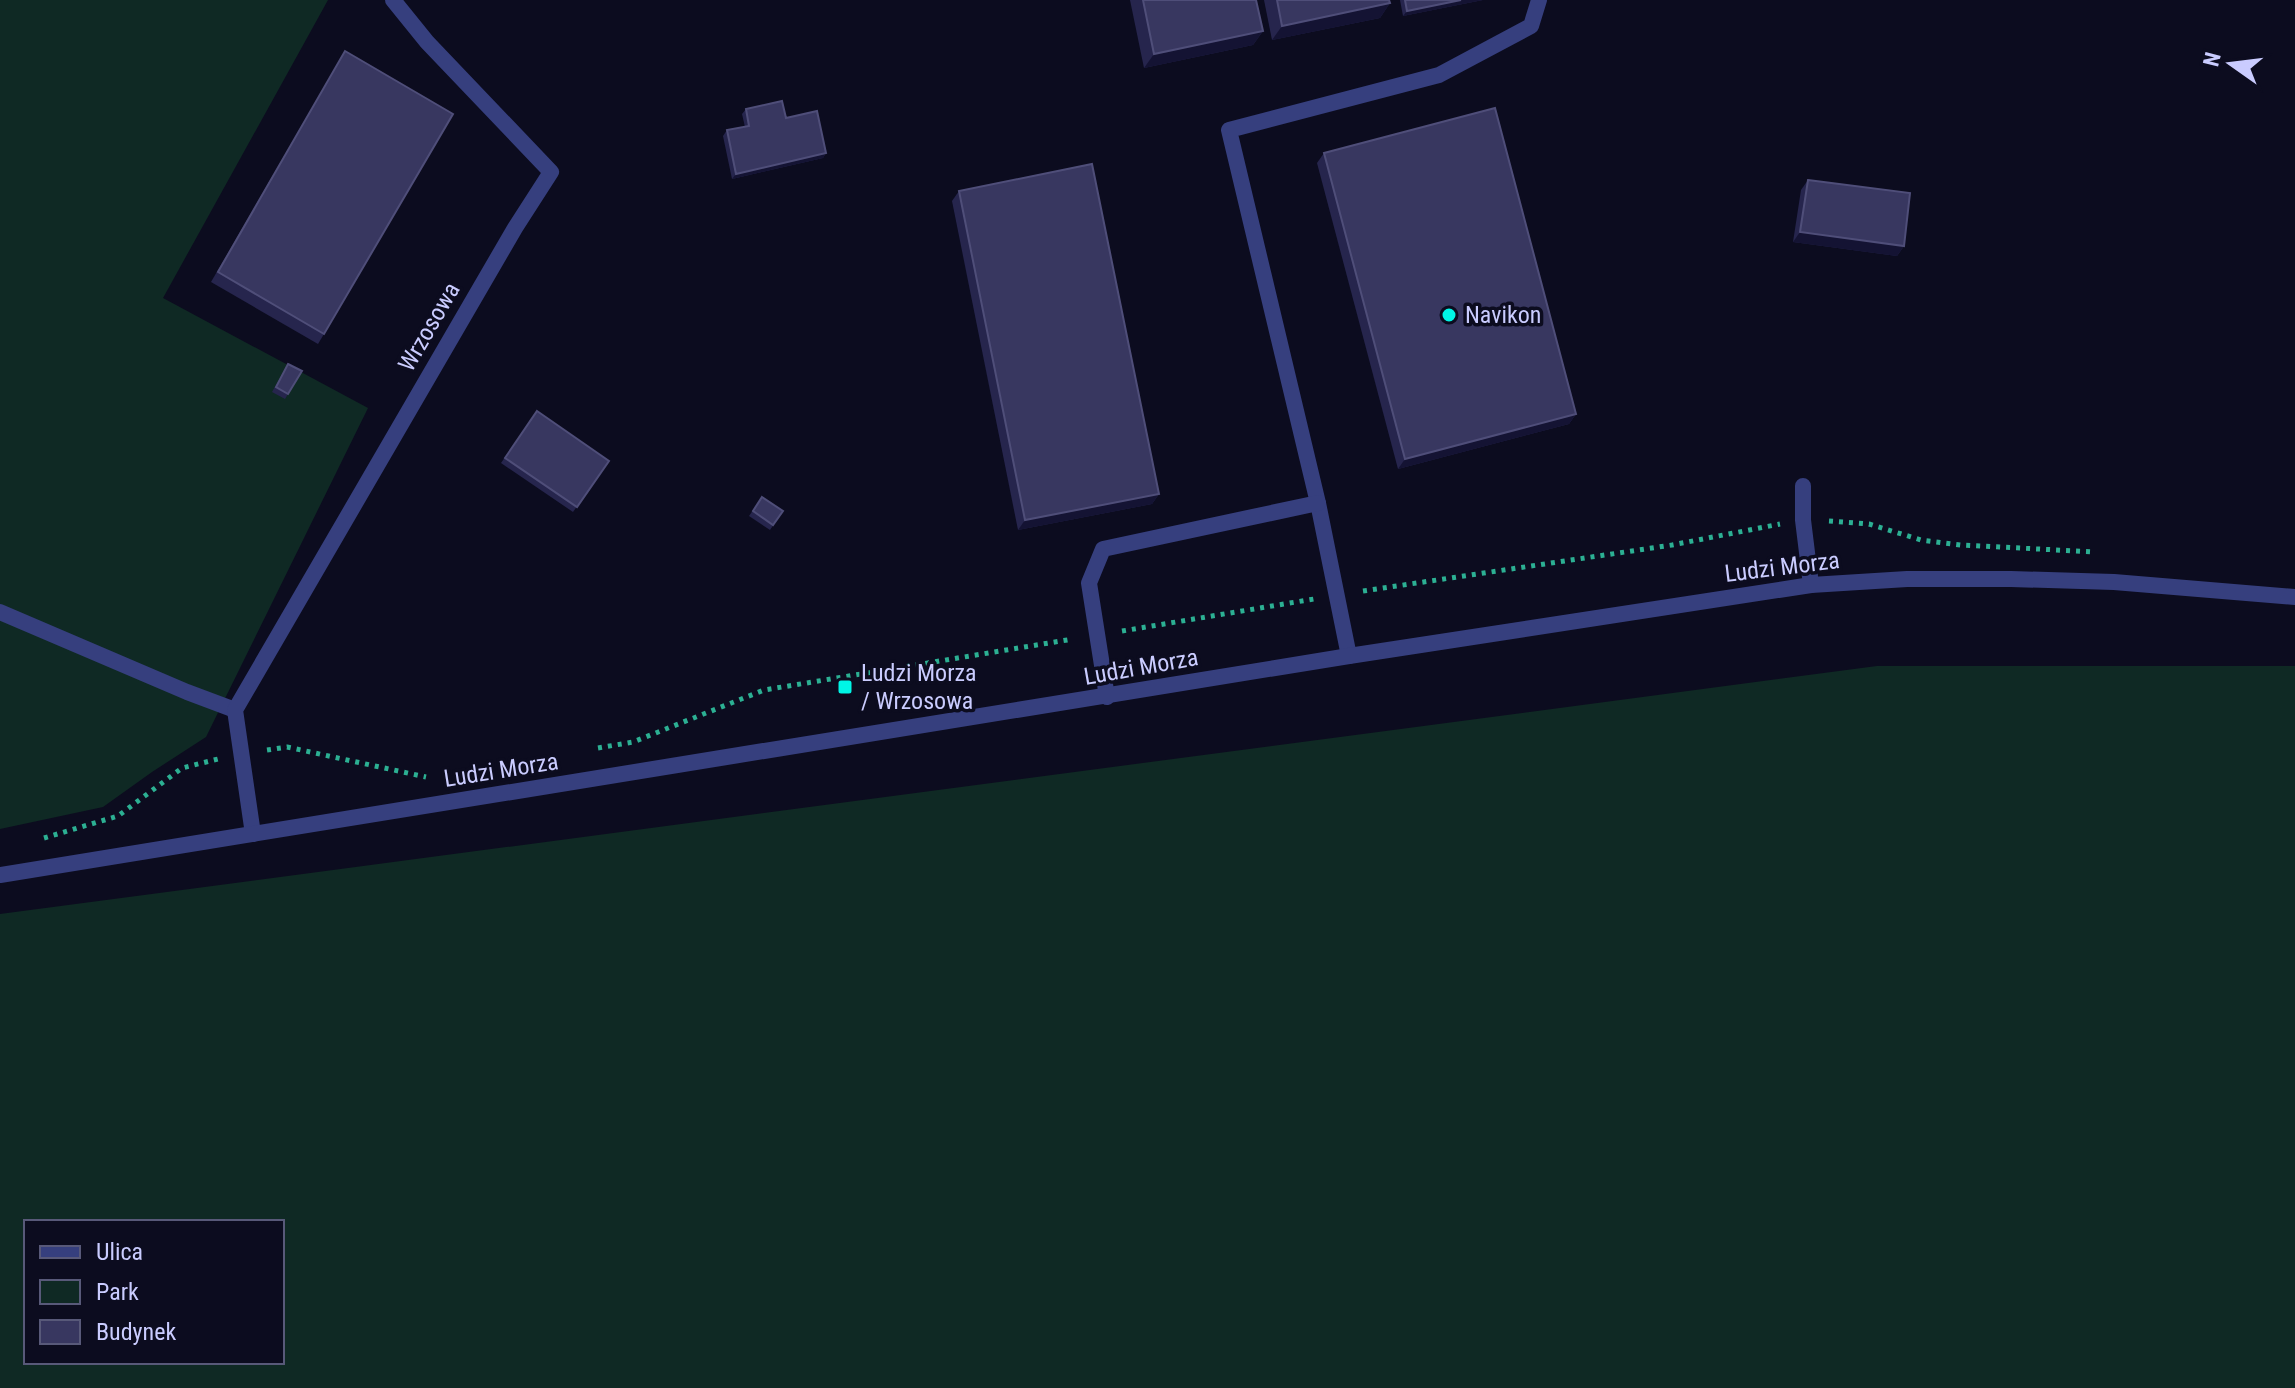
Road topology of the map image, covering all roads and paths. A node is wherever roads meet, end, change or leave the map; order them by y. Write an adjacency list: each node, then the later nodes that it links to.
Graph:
1 (393, 0): 14 (street, Wrzosowa)
2 (1539, 0): 4 (street)
3 (1803, 486): 5 (street)
4 (1318, 503): 8 (street); 11 (street)
5 (1803, 520): 6 (path); 7 (street); 8 (path)
6 (2107, 553)
7 (1811, 585): 9 (street, Ludzi Morza); 12 (street, Ludzi Morza)
8 (1337, 595): 11 (path); 12 (street)
9 (2295, 597)
10 (0, 612): 14 (street)
11 (1098, 635): 13 (street); 15 (path)
12 (1349, 656): 13 (street, Ludzi Morza)
13 (1107, 697): 18 (street, Ludzi Morza)
14 (235, 710): 16 (street)
15 (589, 749)
16 (240, 754): 17 (path); 18 (street); 19 (path)
17 (427, 777)
18 (253, 834): 20 (street, Ludzi Morza)
19 (36, 839)
20 (0, 875)

